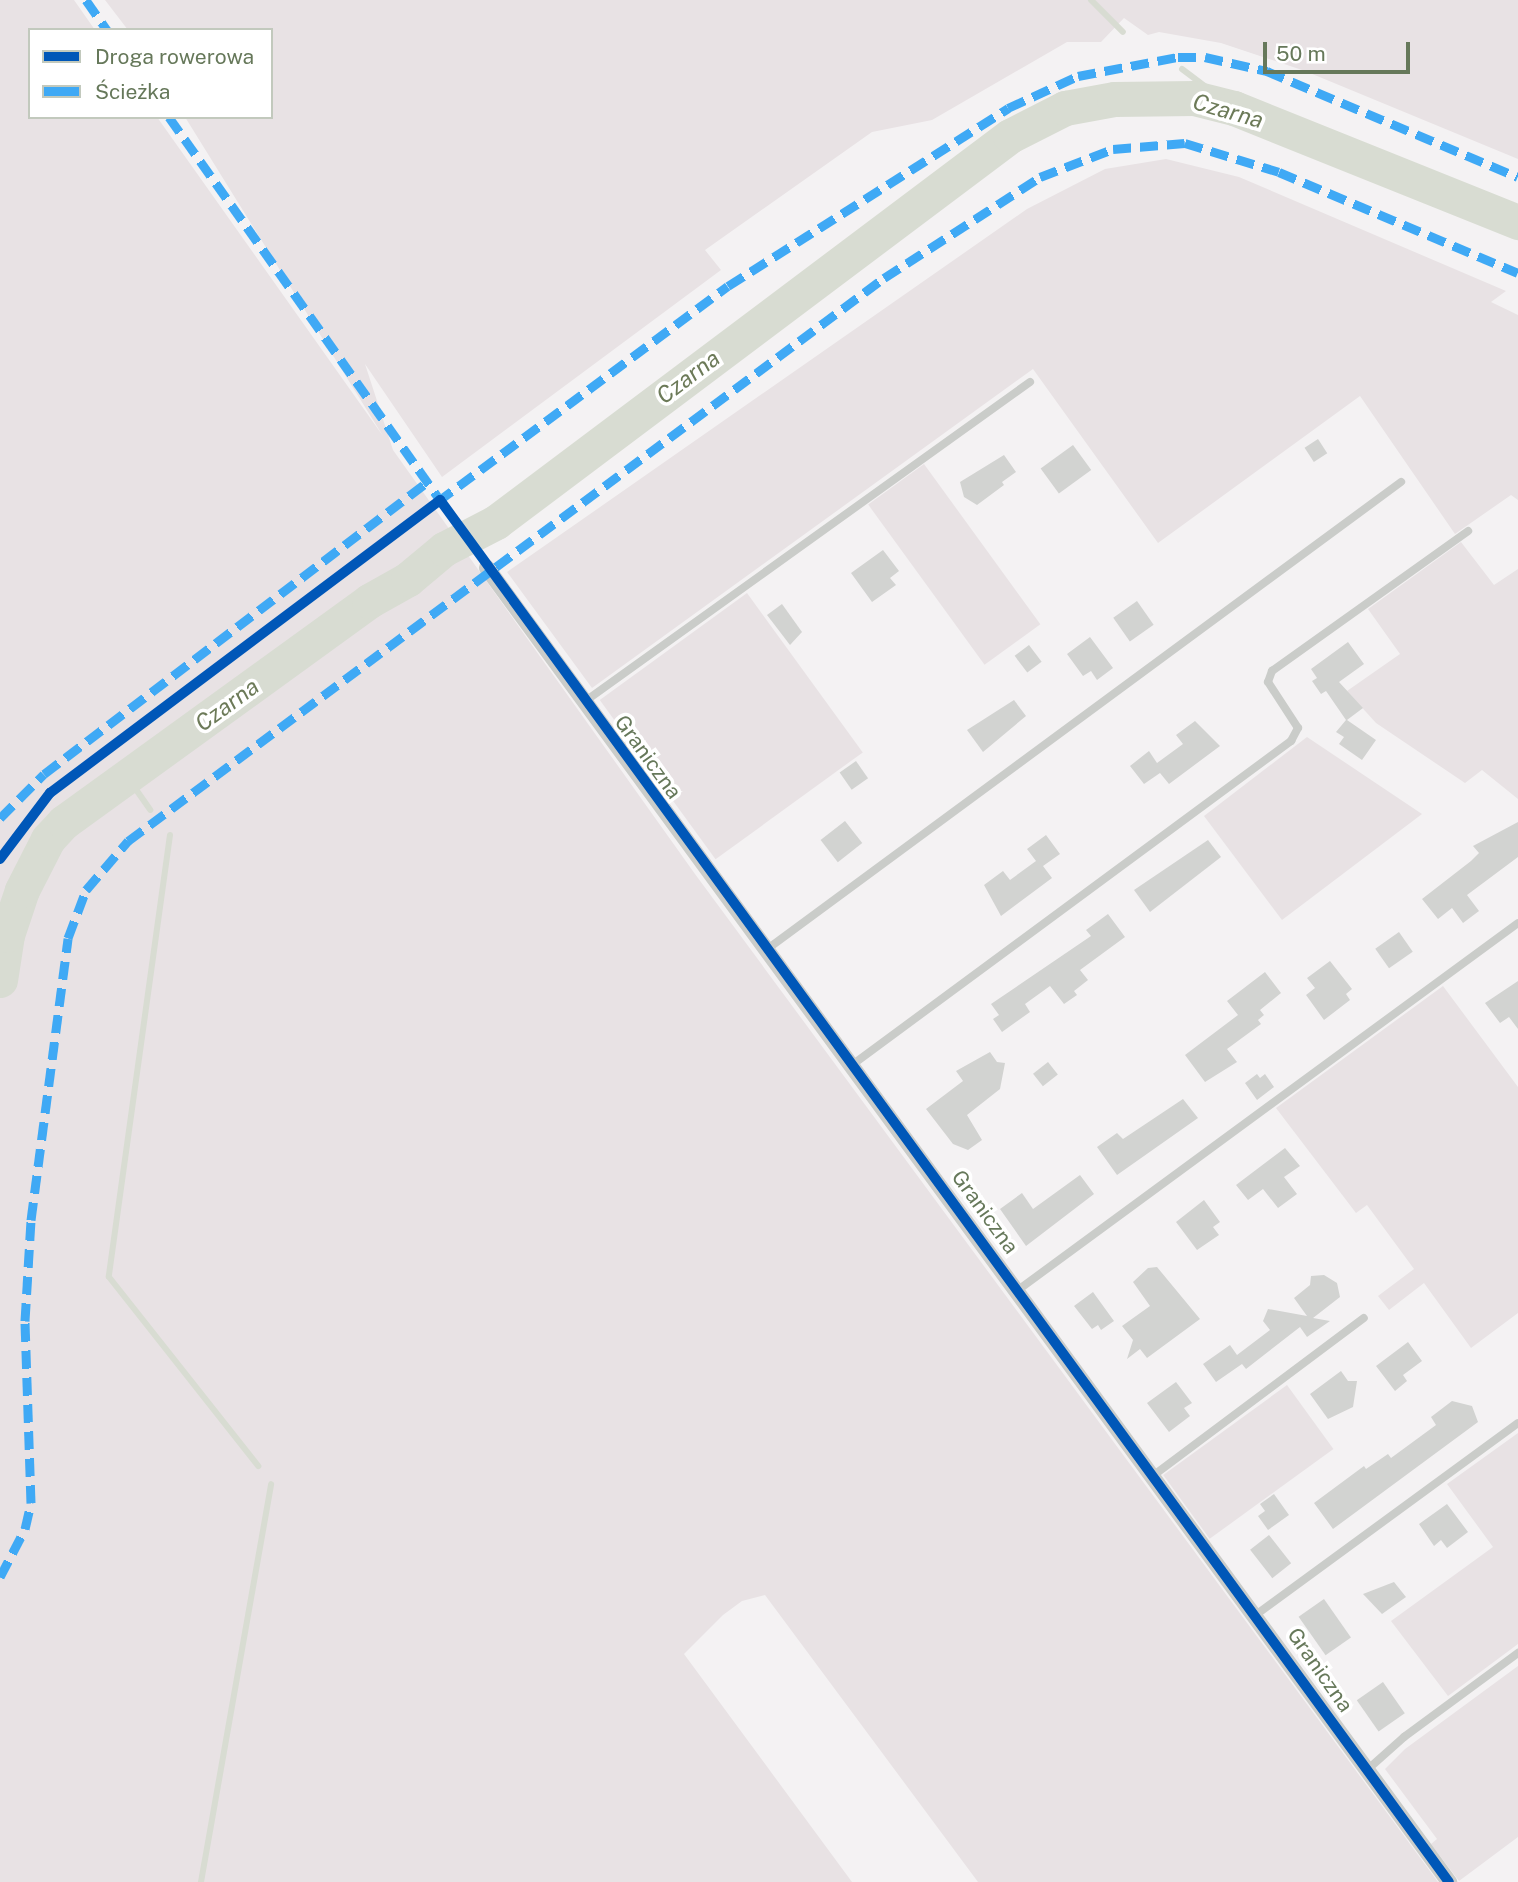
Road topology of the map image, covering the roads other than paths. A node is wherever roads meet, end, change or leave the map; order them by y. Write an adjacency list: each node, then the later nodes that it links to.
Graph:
1 (1030, 382): 5 (lane)
2 (1401, 482): 7 (lane)
3 (1468, 531): 8 (lane)
4 (487, 568): 5 (street, Graniczna)
5 (584, 702): 7 (street, Graniczna)
6 (1518, 923): 9 (lane)
7 (766, 950): 8 (street, Graniczna)
8 (852, 1065): 9 (street, Graniczna)
9 (1018, 1290): 12 (street, Graniczna)
10 (1364, 1318): 12 (lane)
11 (1518, 1423): 13 (lane)
12 (1154, 1475): 13 (street, Graniczna)
13 (1257, 1614): 15 (street, Graniczna)
14 (1518, 1653): 15 (lane)
15 (1367, 1770): 16 (street, Graniczna)
16 (1449, 1882)

